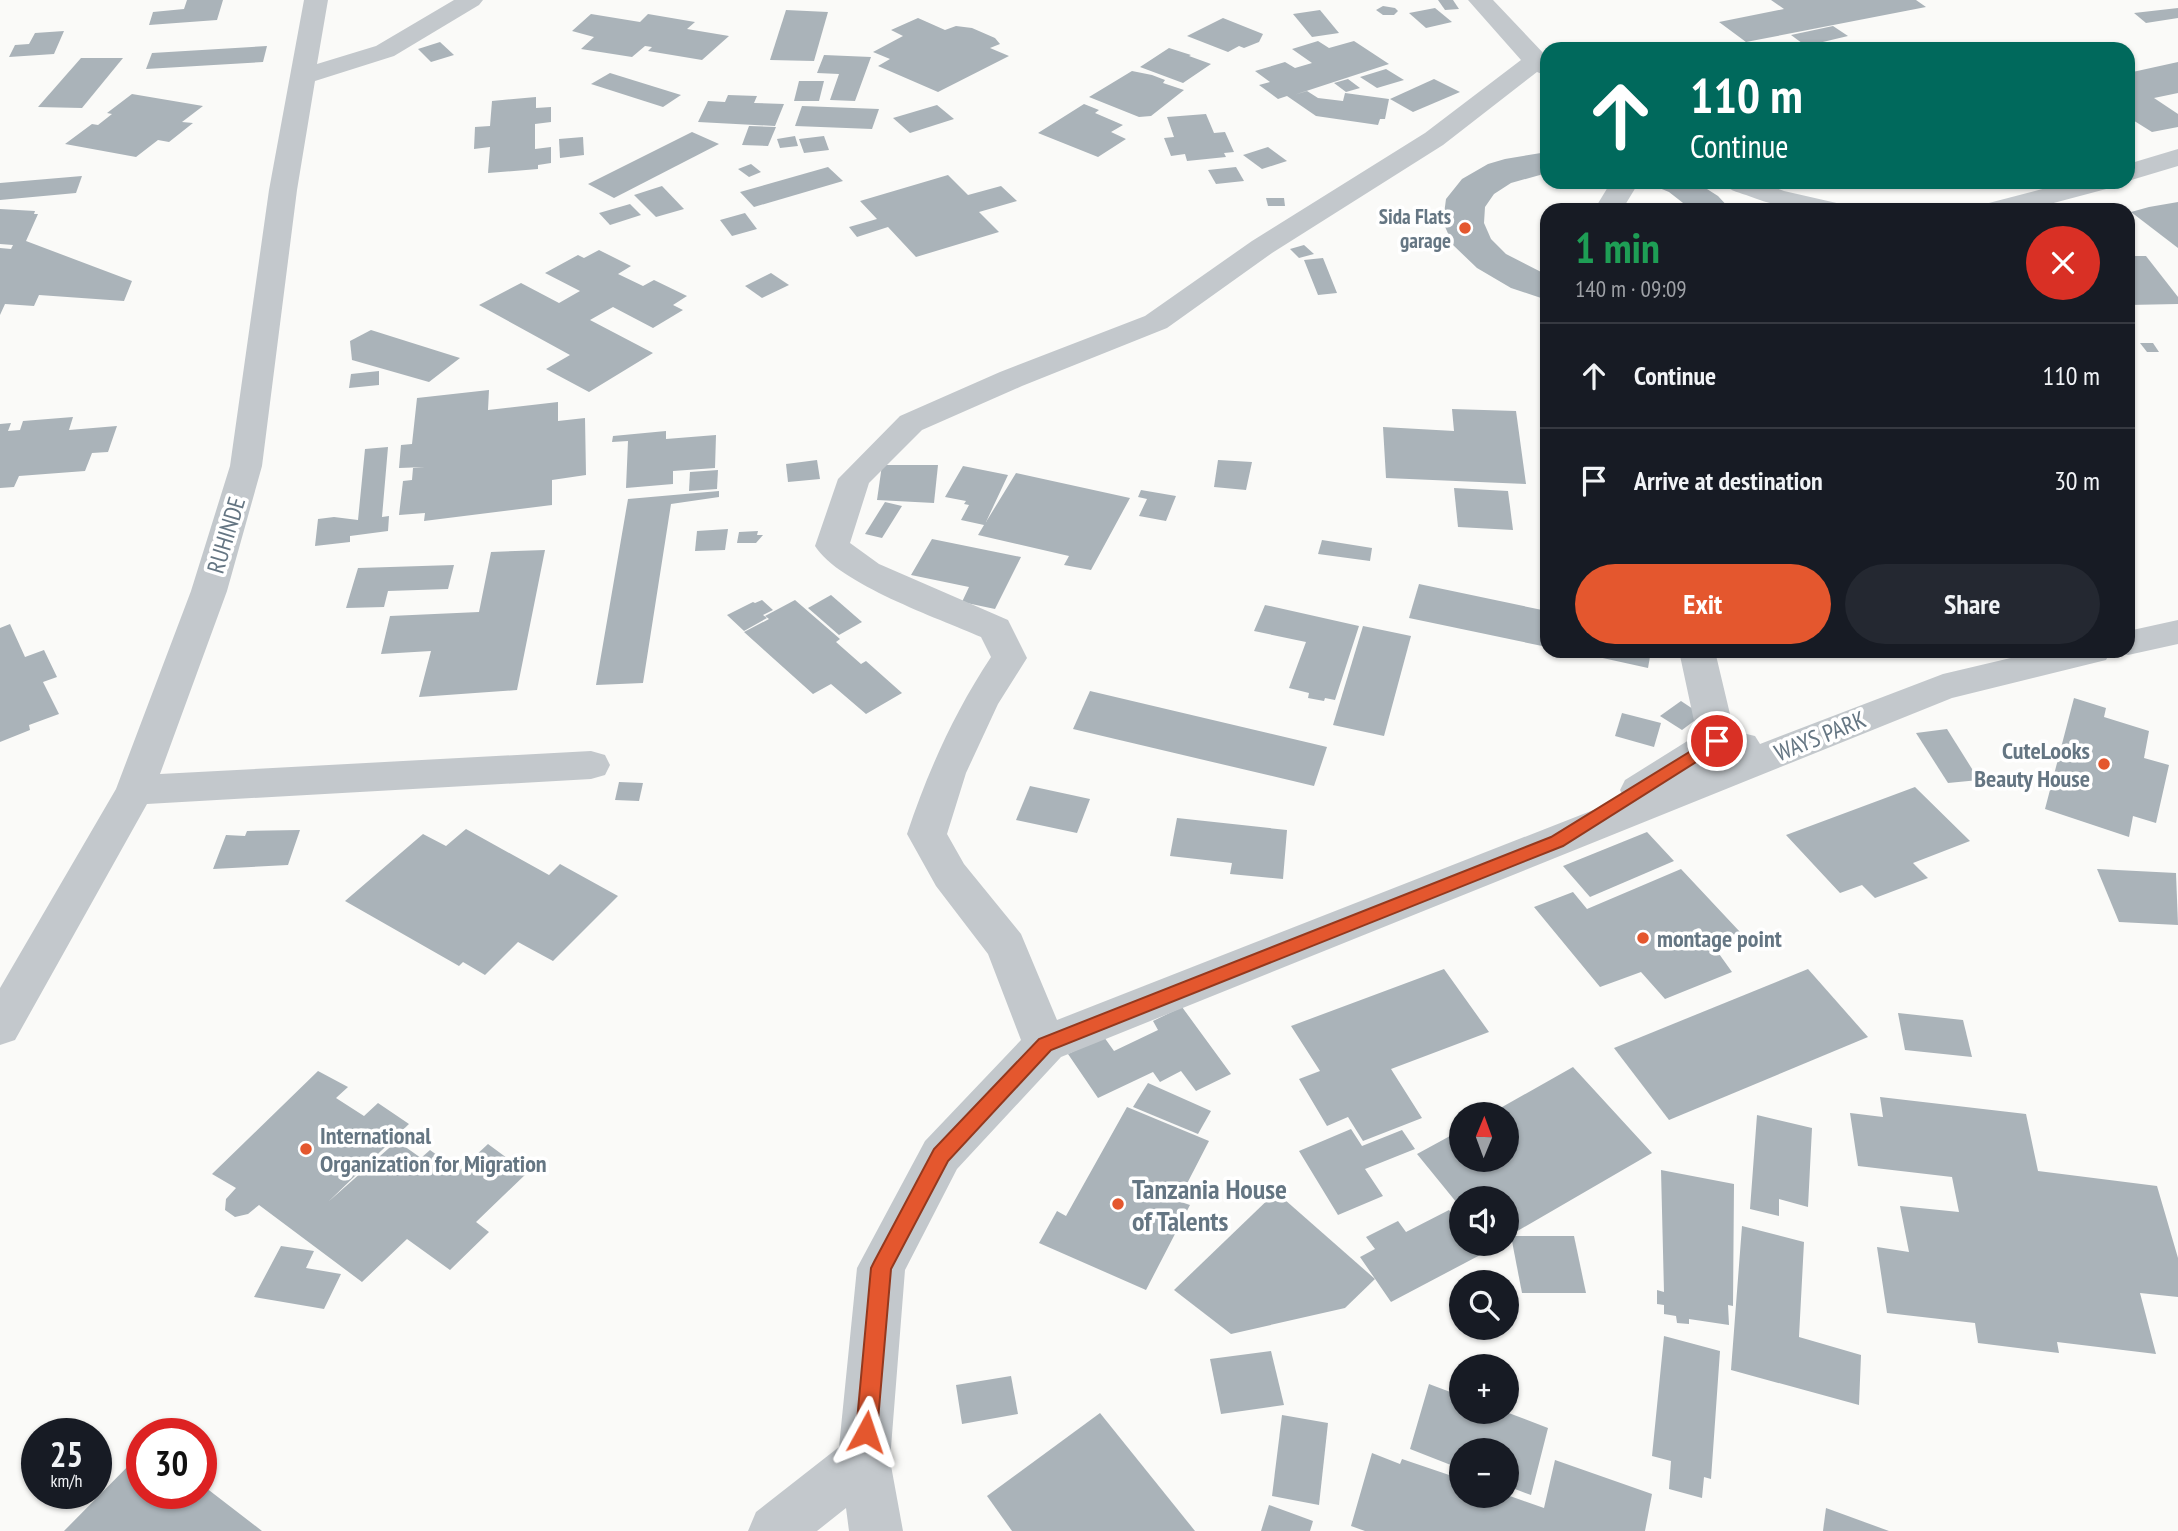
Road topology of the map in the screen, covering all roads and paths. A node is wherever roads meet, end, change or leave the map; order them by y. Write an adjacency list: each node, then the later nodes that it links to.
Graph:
1 (316, 0): 6 (street, RUHINDE)
2 (471, 0): 6 (street)
3 (1479, 0): 4 (street)
4 (1540, 62)
5 (1540, 65): 23 (street)
6 (301, 77): 20 (street, RUHINDE)
7 (2178, 157): 8 (street)
8 (2135, 171)
9 (1754, 189): 11 (street)
10 (2074, 189): 12 (street)
11 (1801, 203)
12 (2021, 203)
13 (2178, 632): 14 (street)
14 (2135, 641)
15 (1699, 658): 17 (street)
16 (2064, 658): 18 (street, WAYS PARK)
17 (1717, 741): 18 (street); 21 (street)
18 (1776, 754): 21 (street, WAYS PARK)
19 (591, 765): 20 (street)
20 (135, 790): 22 (street, RUHINDE)
21 (1557, 841): 23 (street, WAYS PARK)
22 (0, 1027)
23 (1045, 1044): 24 (street, WAYS PARK)
24 (864, 1460): 25 (street); 26 (street, WAYS PARK)
25 (775, 1531)
26 (876, 1531)

